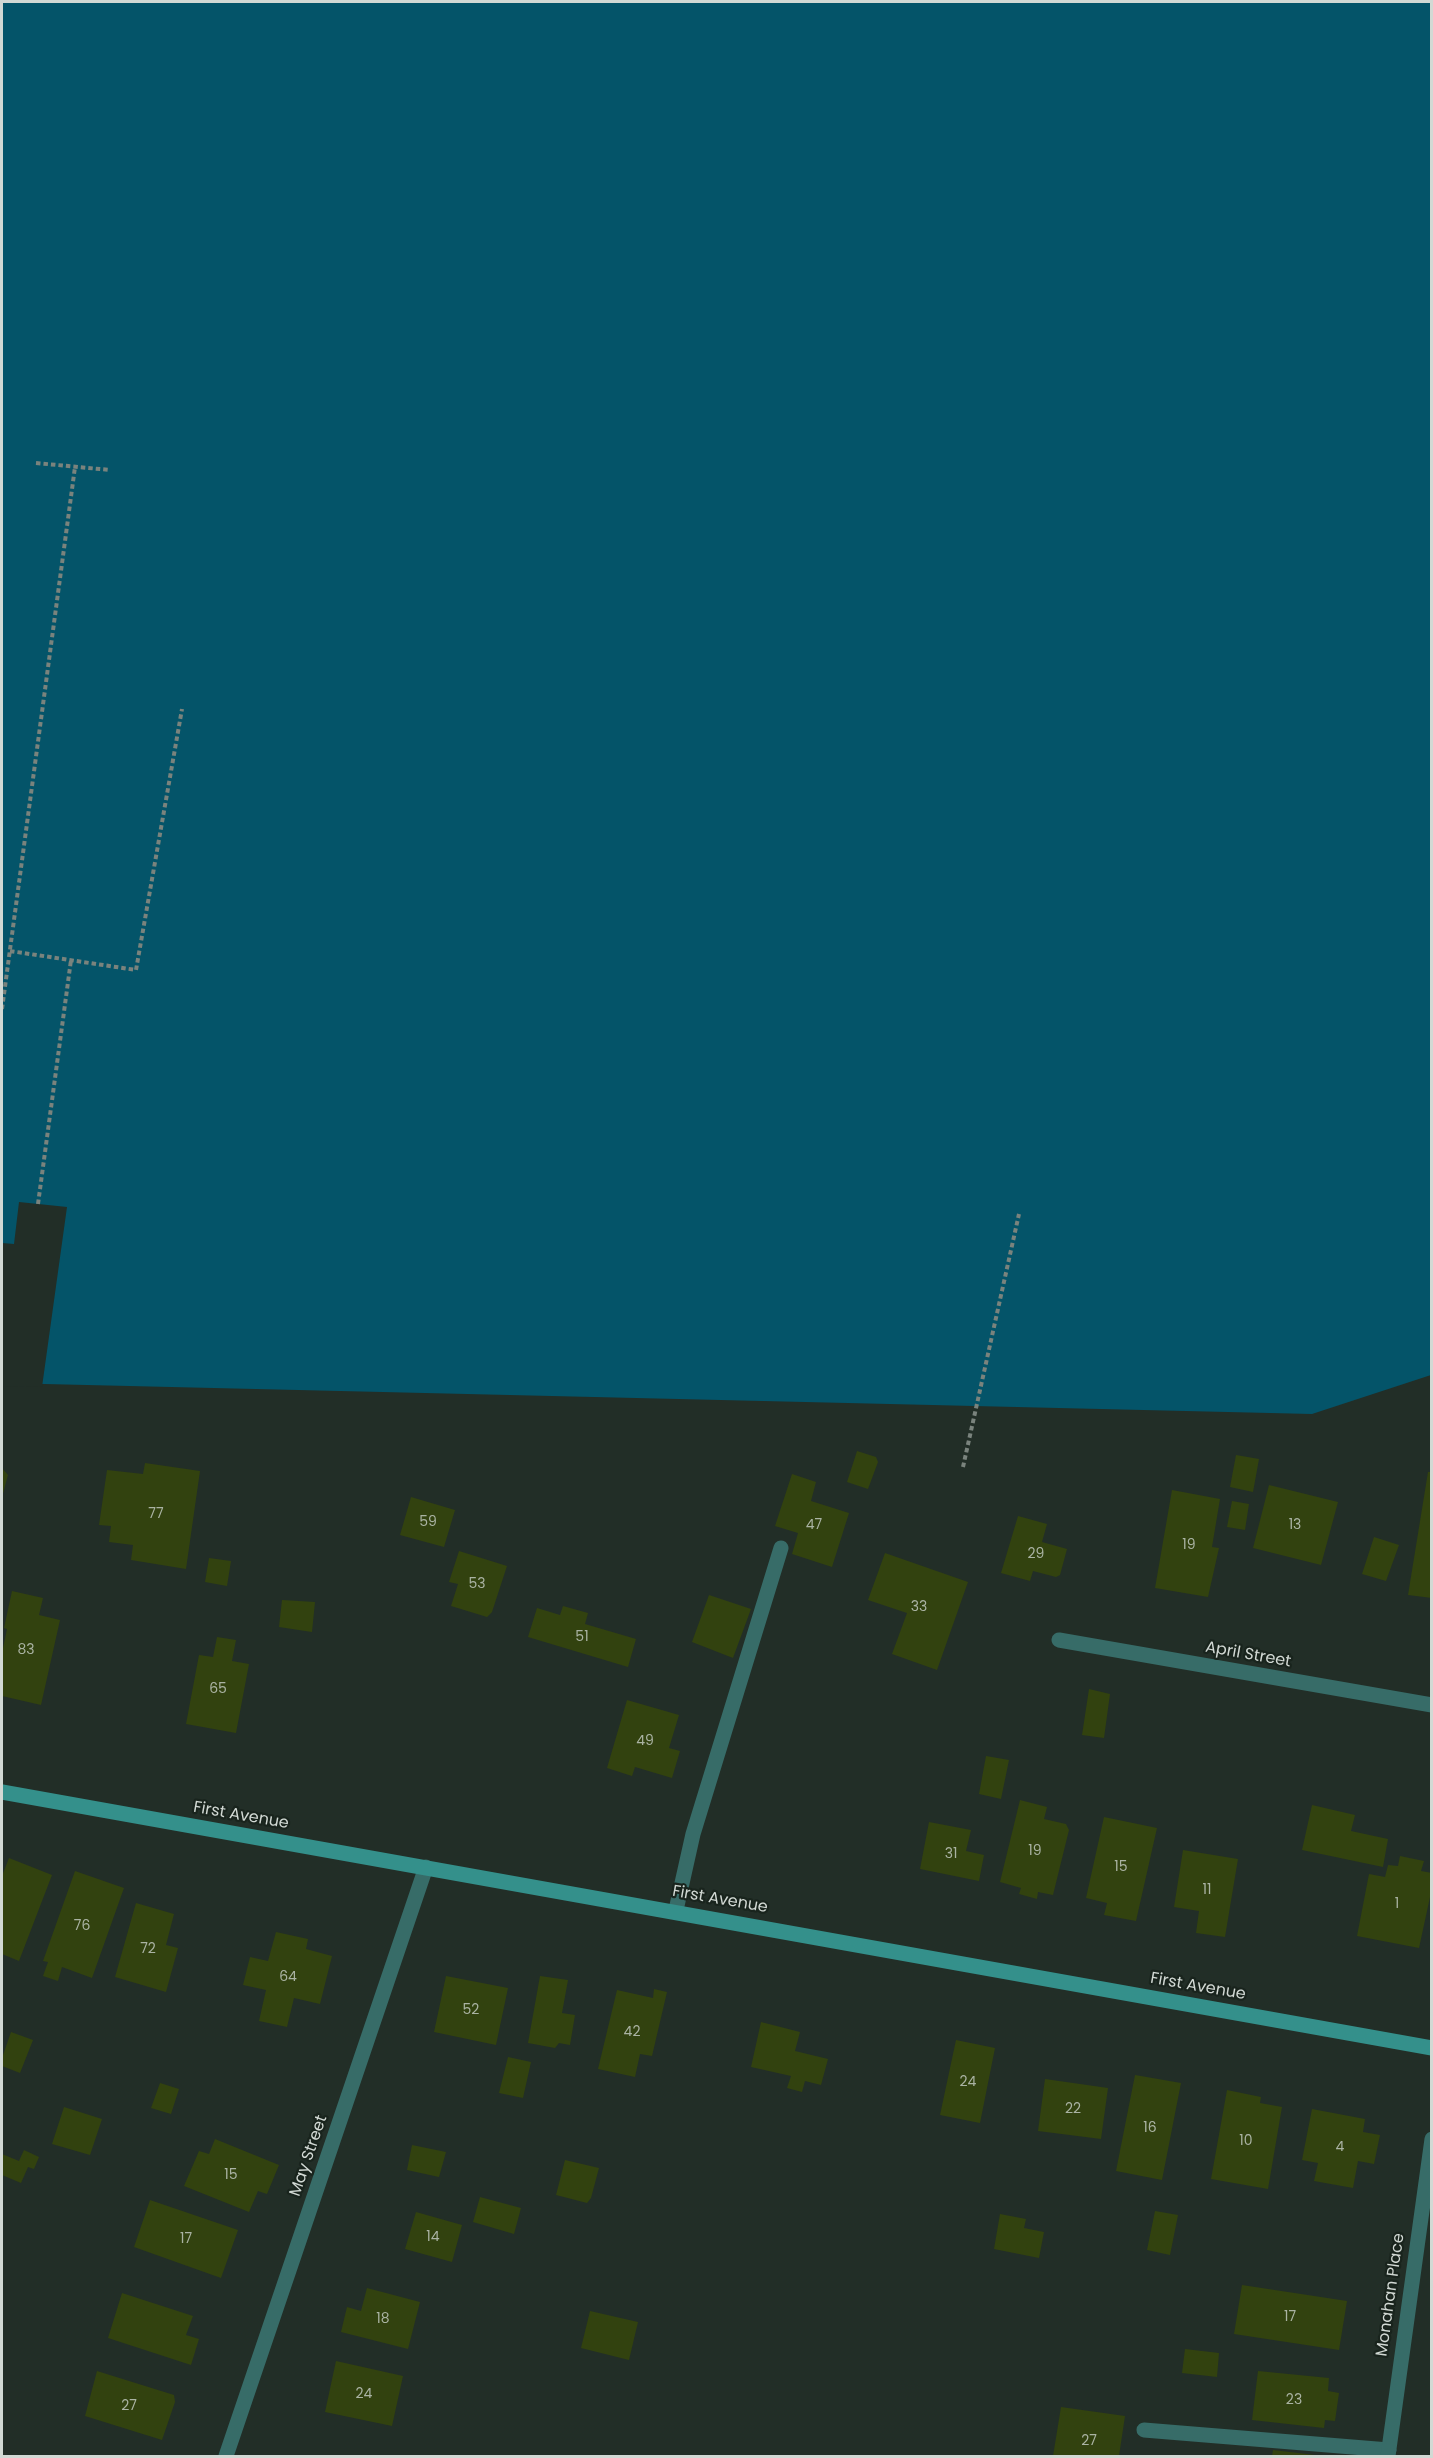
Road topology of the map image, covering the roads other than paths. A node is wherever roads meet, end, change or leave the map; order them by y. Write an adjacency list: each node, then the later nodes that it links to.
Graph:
1 (781, 1548): 6 (street)
2 (1059, 1640): 3 (street, April Street)
3 (1431, 1705)
4 (2, 1792): 5 (street, First Avenue)
5 (426, 1867): 6 (street, First Avenue); 11 (street, May Street)
6 (676, 1910): 7 (street, First Avenue)
7 (1431, 2048)
8 (1431, 2139): 10 (street, Monahan Place)
9 (1144, 2430): 10 (street)
10 (1388, 2453)
11 (226, 2457)

